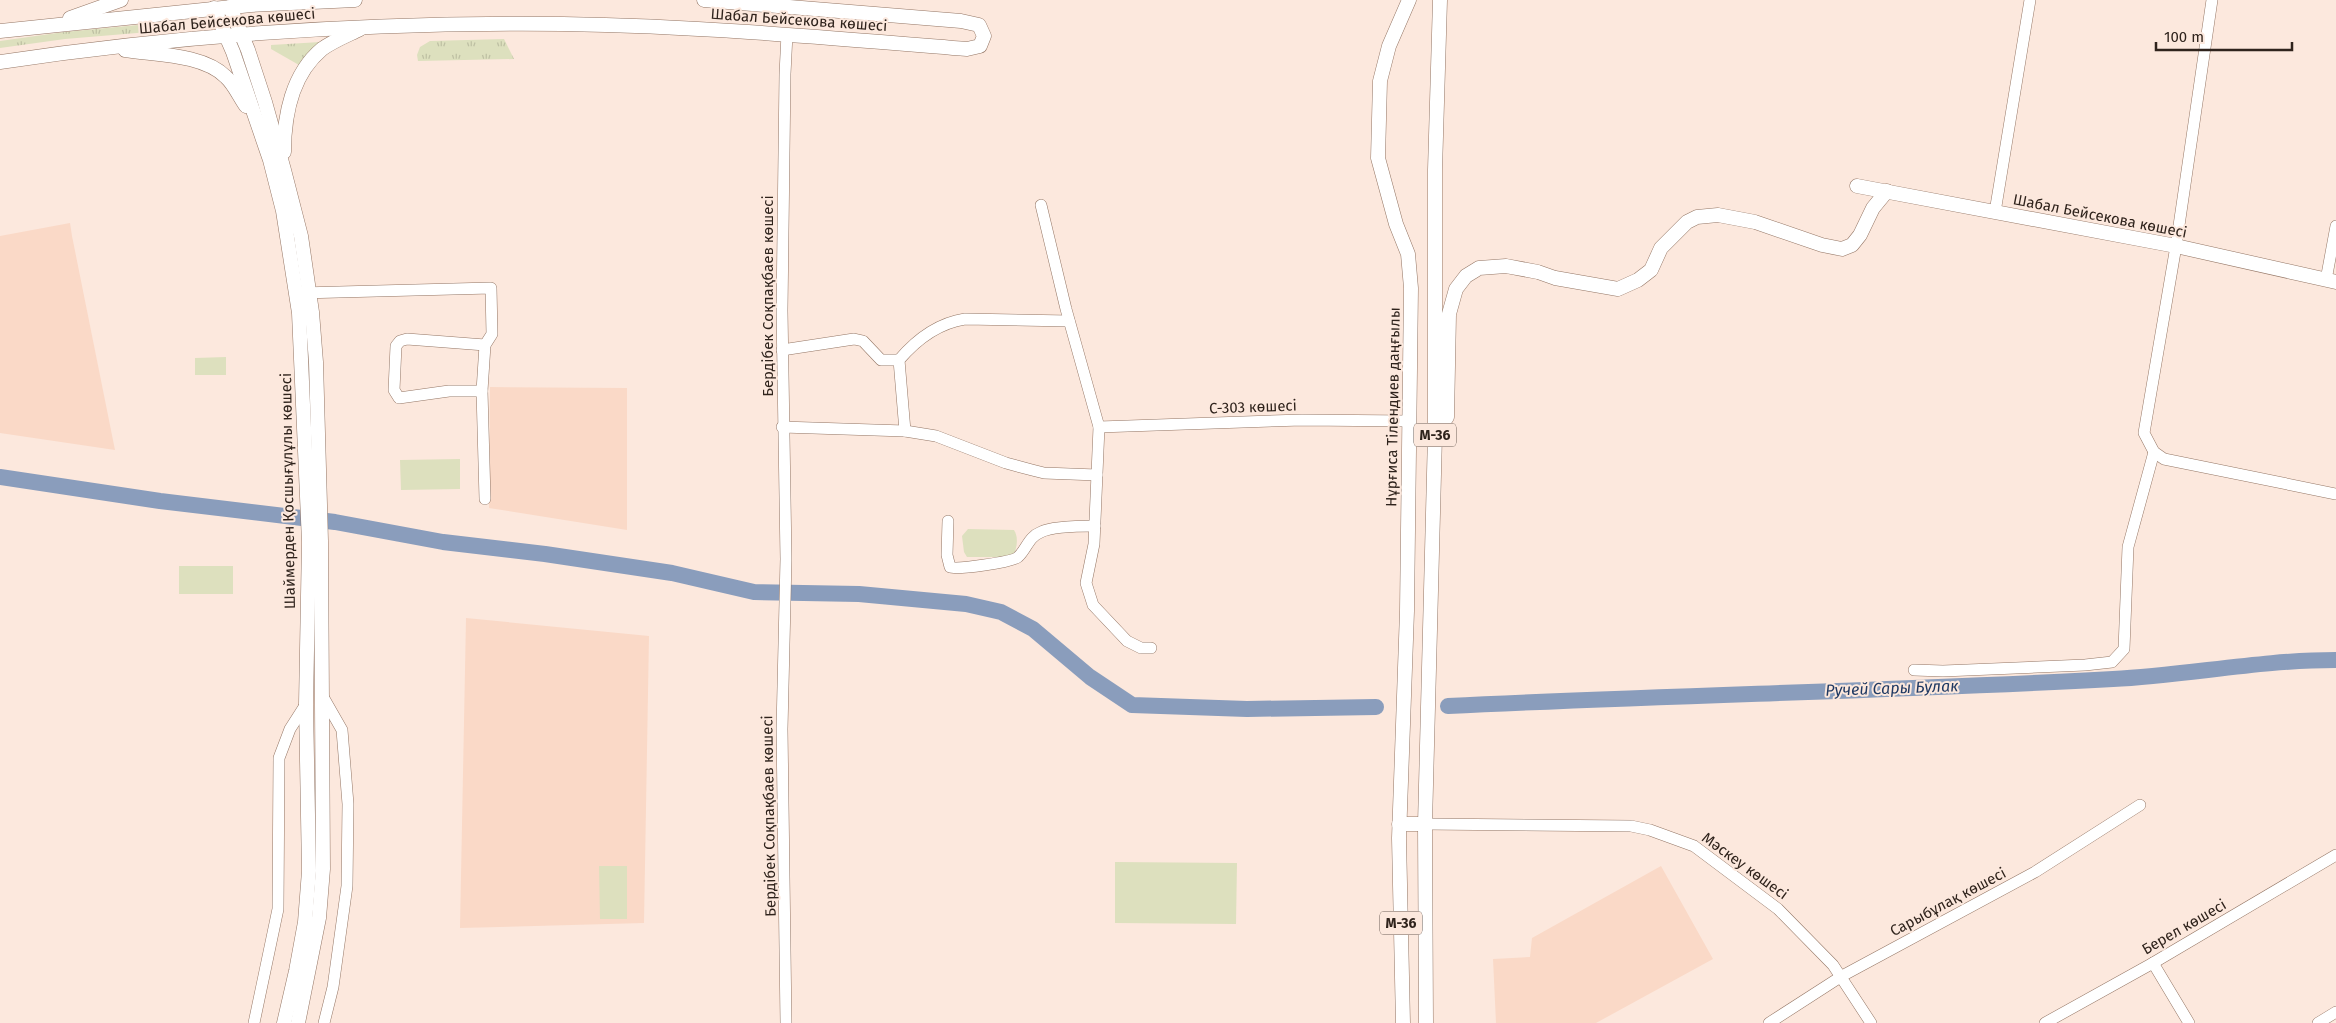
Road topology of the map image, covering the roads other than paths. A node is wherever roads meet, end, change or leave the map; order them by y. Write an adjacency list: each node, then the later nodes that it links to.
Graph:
1 (121, 0): 10 (main road)
2 (355, 0): 8 (main road, Шабал Бейсекова көшесі)
3 (704, 0): 14 (main road, Шабал Бейсекова көшесі)
4 (1409, 0): 33 (main road, Нұрғиса Тілендиев даңғылы / M-36)
5 (1440, 0): 37 (main road, M-36)
6 (2030, 0): 23 (street)
7 (2212, 0): 25 (street)
8 (229, 3): 9 (main road, Шабал Бейсекова көшесі); 13 (main road, Шаймерден Қосшығұлұлы көшесі)
9 (212, 4): 10 (main road, Шабал Бейсекова көшесі); 15 (main road, Шаймерден Қосшығұлұлы көшесі)
10 (47, 26): 12 (main road, Шабал Бейсекова көшесі)
11 (364, 27): 13 (main road, Шабал Бейсекова көшесі); 14 (main road, Шабал Бейсекова көшесі); 19 (main road)
12 (0, 31)
13 (242, 34): 15 (main road, Шабал Бейсекова көшесі); 19 (main road, Шаймерден Қосшығұлұлы көшесі)
14 (788, 34): 30 (street, Бердібек Соқпақбаев көшесі)
15 (226, 36): 16 (main road, Шабал Бейсекова көшесі); 18 (main road, Шаймерден Қосшығұлұлы көшесі)
16 (102, 47): 17 (main road, Шабал Бейсекова көшесі); 18 (main road)
17 (0, 62)
18 (256, 122): 27 (main road, Шаймерден Қосшығұлұлы көшесі)
19 (284, 170): 27 (main road, Шаймерден Қосшығұлұлы көшесі)
20 (1857, 186): 21 (main road, Шабал Бейсекова көшесі)
21 (1887, 191): 23 (main road, Шабал Бейсекова көшесі); 37 (main road)
22 (1041, 205): 28 (street)
23 (1995, 212): 25 (main road, Шабал Бейсекова көшесі)
24 (2336, 226): 26 (street)
25 (2176, 246): 26 (main road, Шабал Бейсекова көшесі); 38 (street)
26 (2331, 281)
27 (303, 293): 29 (street); 44 (main road, Шаймерден Қосшығұлұлы көшесі)
28 (1070, 321): 31 (street); 34 (street)
29 (485, 345): 32 (street); 32 (street)
30 (782, 350): 31 (street); 35 (street, Бердібек Соқпақбаев көшесі)
31 (899, 360): 36 (street)
32 (482, 391): 41 (street)
33 (1409, 421): 34 (street, С-303 көшесі); 45 (main road, Нұрғиса Тілендиев даңғылы / M-36)
34 (1099, 427): 39 (street)
35 (782, 428): 36 (street); 62 (street, Бердібек Соқпақбаев көшесі)
36 (905, 430): 39 (street)
37 (1435, 435): 46 (main road, M-36)
38 (2152, 449): 40 (street); 48 (street)
39 (1097, 476): 43 (street)
40 (2336, 494)
41 (486, 499)
42 (948, 521): 43 (street)
43 (1095, 526): 47 (street)
44 (315, 542): 49 (main road, Шаймерден Қосшығұлұлы көшесі); 50 (main road, Шаймерден Қосшығұлұлы көшесі)
45 (1407, 610): 46 (main road); 52 (main road, Нұрғиса Тілендиев даңғылы / M-36)
46 (1431, 612): 53 (main road, M-36)
47 (1151, 648)
48 (1914, 670)
49 (322, 695): 60 (main road, Шаймерден Қосшығұлұлы көшесі); 61 (street)
50 (306, 704): 58 (street); 59 (main road, Шаймерден Қосшығұлұлы көшесі)
51 (2140, 805): 56 (street, Сарыбұлақ көшесі)
52 (1399, 824): 53 (main road, Мәскеу көшесі); 63 (main road, M-36)
53 (1425, 824): 56 (street, Мәскеу көшесі); 64 (main road, M-36)
54 (2336, 855): 55 (street, Берел көшесі)
55 (2153, 963): 67 (street, Берел көшесі); 68 (street)
56 (1842, 976): 65 (street, Сарыбұлақ көшесі); 66 (street, Мәскеу көшесі)
57 (2336, 1012): 69 (street)
58 (254, 1023)
59 (284, 1023)
60 (298, 1023)
61 (324, 1023)
62 (786, 1023)
63 (1403, 1023)
64 (1426, 1023)
65 (1769, 1023)
66 (1872, 1023)
67 (2045, 1023)
68 (2189, 1023)
69 (2318, 1023)

